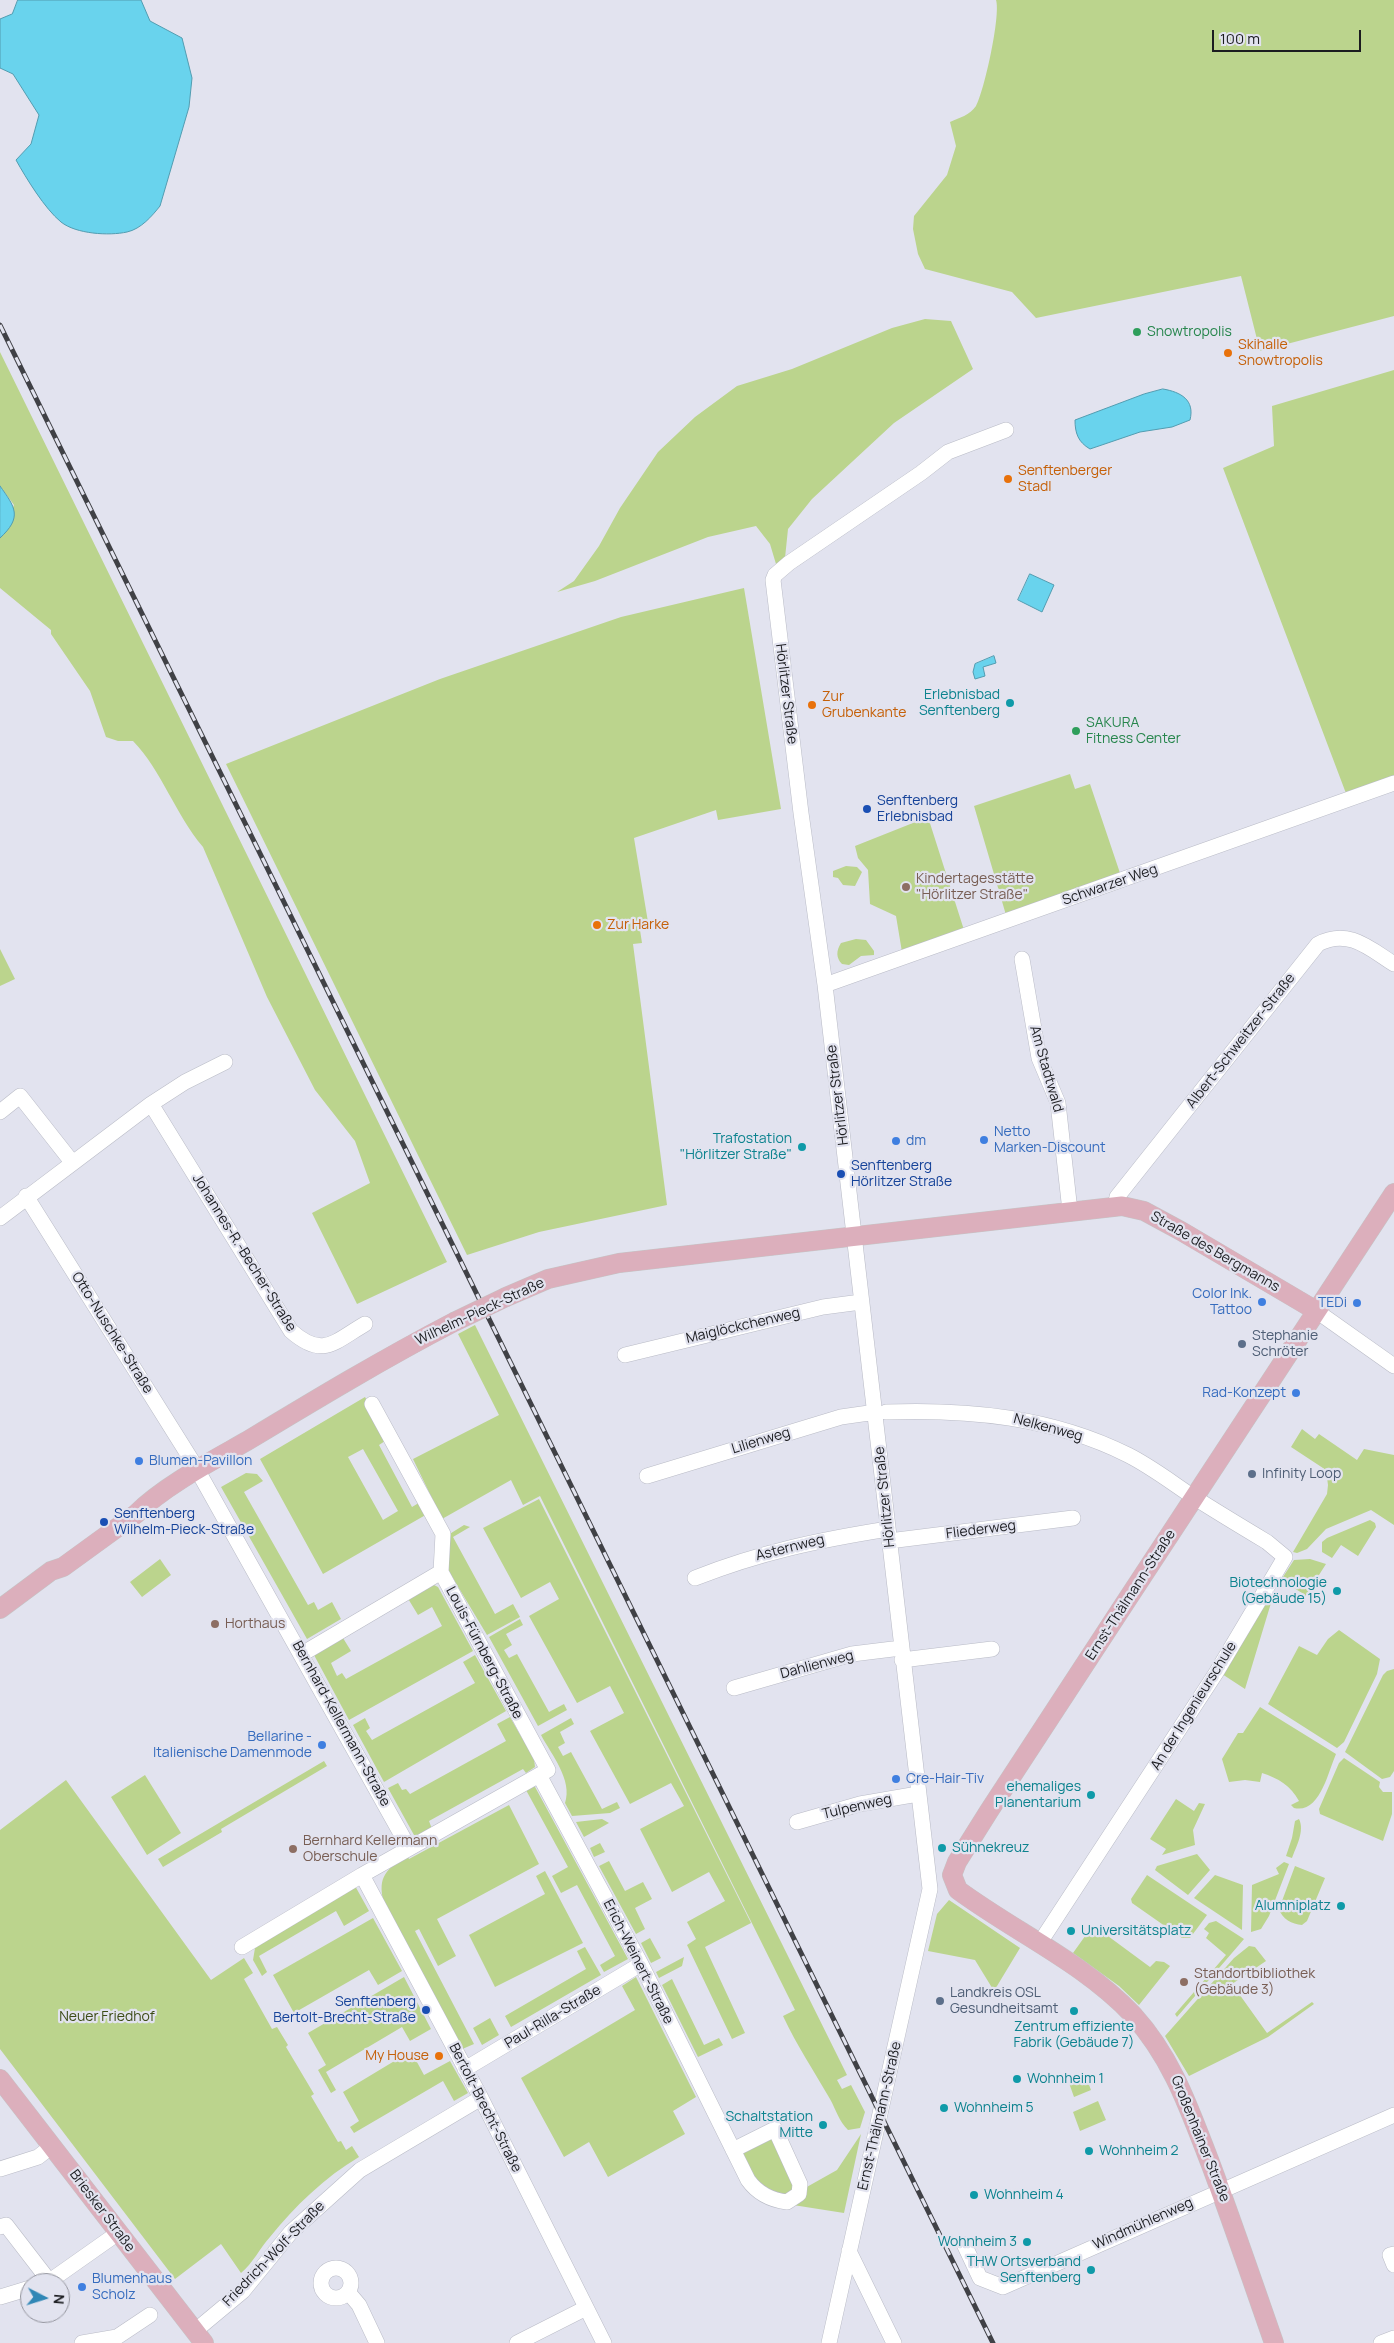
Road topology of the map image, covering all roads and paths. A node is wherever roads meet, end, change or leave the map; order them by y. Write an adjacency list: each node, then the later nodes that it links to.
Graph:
1 (1006, 430): 5 (street, Hörlitzer Straße)
2 (1394, 783): 5 (street, Schwarzer Weg)
3 (1022, 958): 13 (street, Am Stadtwald)
4 (1394, 964): 12 (street, Albert-Schweitzer-Straße)
5 (825, 985): 15 (street, Hörlitzer Straße)
6 (225, 1062): 7 (street)
7 (151, 1104): 9 (street); 18 (street, Johannes-R.-Becher-Straße)
8 (0, 1112): 9 (street)
9 (72, 1162): 11 (street)
10 (1394, 1193): 17 (main road, Ernst-Thälmann-Straße)
11 (26, 1196): 14 (street); 23 (street, Otto-Nuschke-Straße)
12 (1115, 1206): 13 (main road, Straße des Bergmanns); 17 (main road, Straße des Bergmanns)
13 (1061, 1212): 15 (main road, Straße des Bergmanns)
14 (0, 1218)
15 (854, 1235): 16 (street, Hörlitzer Straße); 23 (main road, Wilhelm-Pieck-Straße, bridge)
16 (861, 1302): 19 (street, Maiglöckchenweg); 22 (street, Hörlitzer Straße)
17 (1315, 1310): 20 (street); 25 (main road, Ernst-Thälmann-Straße)
18 (365, 1324)
19 (626, 1354)
20 (1394, 1366)
21 (372, 1404): 28 (street)
22 (881, 1412): 24 (street, Lilienweg); 25 (street, Nelkenweg); 27 (street, Hörlitzer Straße)
23 (198, 1470): 30 (main road, Wilhelm-Pieck-Straße); 32 (street, Bernhard-Kellermann-Straße)
24 (648, 1476)
25 (1195, 1497): 40 (main road, Ernst-Thälmann-Straße); 42 (street, An der Ingenieurschule)
26 (1073, 1518): 27 (street, Fliederweg)
27 (889, 1535): 29 (street, Asternweg); 33 (street, Hörlitzer Straße)
28 (440, 1572): 32 (street, Louis-Fürnberg-Straße); 35 (street, Louis-Fürnberg-Straße)
29 (695, 1578)
30 (0, 1609)
31 (992, 1649): 33 (street, Dahlienweg)
32 (302, 1654): 38 (street, Bernhard-Kellermann-Straße)
33 (902, 1654): 34 (street, Dahlienweg); 36 (street, Hörlitzer Straße)
34 (734, 1688)
35 (543, 1773): 38 (street); 44 (street, Erich-Weinert-Straße)
36 (918, 1794): 37 (street, Tulpenweg); 41 (street, Hörlitzer Straße)
37 (797, 1822)
38 (409, 1848): 39 (street)
39 (362, 1875): 43 (street); 45 (street, Bertolt-Brecht-Straße)
40 (953, 1881): 42 (main road, Großenhainer Straße)
41 (930, 1889): 56 (street, Ernst-Thälmann-Straße)
42 (1039, 1944): 52 (main road, Großenhainer Straße)
43 (242, 1947)
44 (641, 1964): 45 (street, Paul-Rilla-Straße); 50 (street, Erich-Weinert-Straße)
45 (465, 2069): 47 (street, Bertolt-Brecht-Straße)
46 (0, 2079): 49 (main road, Briesker Straße)
47 (481, 2098): 62 (street, Bertolt-Brecht-Straße); 64 (street, Friedrich-Wolf-Straße)
48 (1394, 2116): 52 (street, Windmühlenweg)
49 (52, 2146): 51 (street); 54 (main road, Briesker Straße)
50 (733, 2150): 50 (street, Erich-Weinert-Straße)
51 (0, 2169)
52 (1220, 2190): 55 (street, Windmühlenweg); 72 (main road, Großenhainer Straße)
53 (0, 2227): 57 (street)
54 (118, 2233): 58 (street); 64 (main road, Briesker Straße)
55 (964, 2244)
56 (849, 2251): 70 (street, Ernst-Thälmann-Straße); 71 (street)
57 (41, 2273)
58 (61, 2273)
59 (20, 2291): 61 (street)
60 (348, 2292): 67 (street)
61 (0, 2298)
62 (586, 2308): 68 (street); 69 (street, Bertolt-Brecht-Straße)
63 (150, 2315): 66 (street)
64 (200, 2337)
65 (1394, 2338): 73 (street)
66 (82, 2343)
67 (377, 2343)
68 (517, 2343)
69 (604, 2343)
70 (829, 2343)
71 (894, 2343)
72 (1274, 2343)
73 (1381, 2343)

